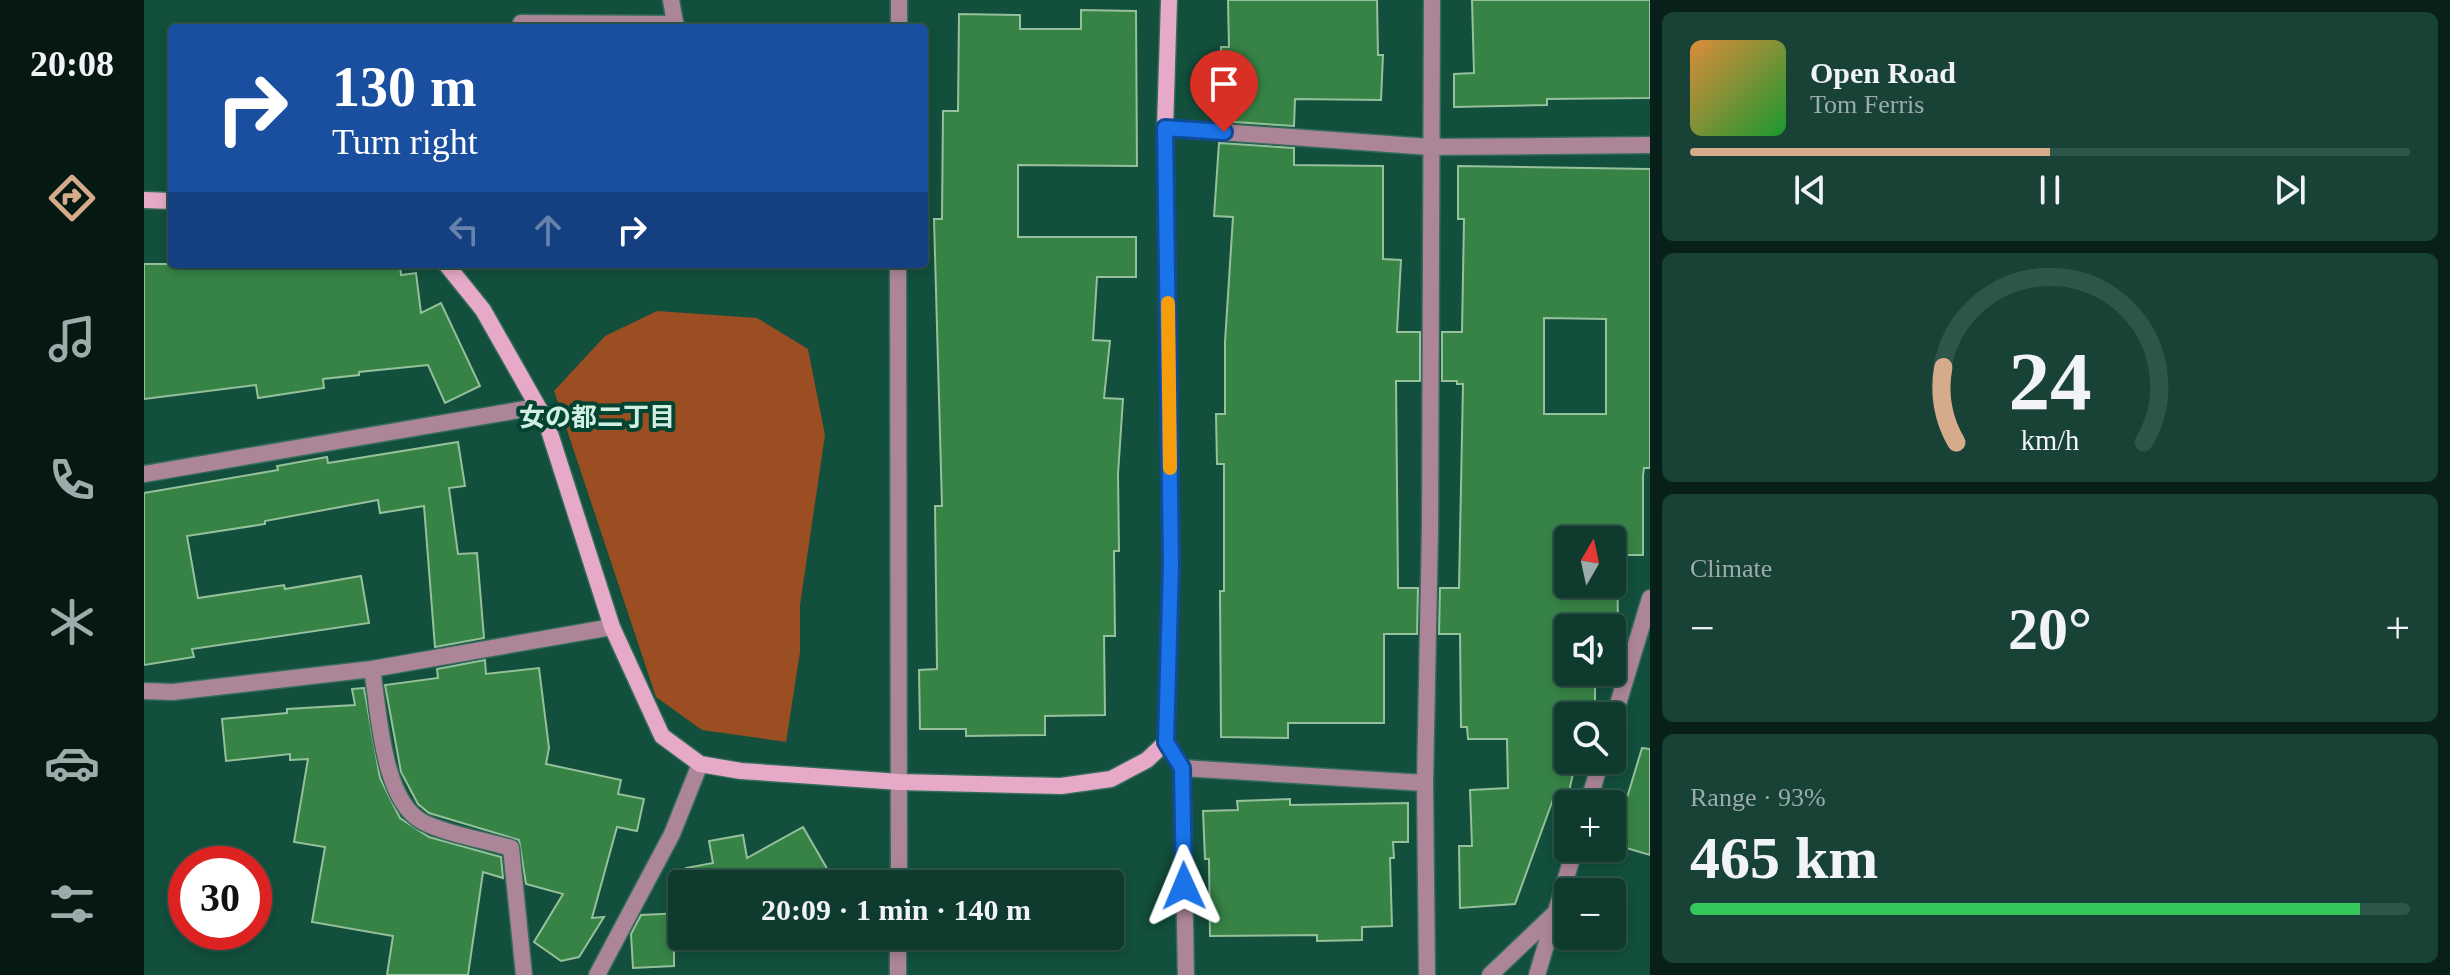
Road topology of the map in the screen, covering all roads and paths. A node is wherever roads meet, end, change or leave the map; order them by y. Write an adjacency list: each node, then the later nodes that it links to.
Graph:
1 (671, 0): 7 (street)
2 (899, 0): 8 (street)
3 (1169, 0): 9 (street)
4 (1432, 0): 11 (street)
5 (521, 23): 6 (street)
6 (573, 24)
7 (676, 24)
8 (899, 24)
9 (1165, 128): 11 (street); 23 (street)
10 (1650, 145): 11 (street)
11 (1430, 147): 27 (street)
12 (144, 200): 13 (street)
13 (168, 201)
14 (449, 268): 16 (street)
15 (898, 268): 26 (street)
16 (537, 407): 17 (street); 19 (street)
17 (144, 474)
18 (1650, 598): 22 (street)
19 (612, 627): 20 (street); 24 (street)
20 (372, 669): 21 (street); 32 (street)
21 (144, 691)
22 (1619, 702)
23 (1166, 742): 25 (street); 26 (street)
24 (700, 764): 26 (street); 33 (street)
25 (1182, 768): 27 (street); 35 (street)
26 (900, 782): 28 (street)
27 (1425, 783): 36 (street)
28 (899, 870)
29 (1554, 914): 37 (street)
30 (1554, 917): 38 (street)
31 (898, 950): 34 (street)
32 (524, 975)
33 (597, 975)
34 (898, 975)
35 (1186, 975)
36 (1427, 975)
37 (1490, 975)
38 (1537, 975)

